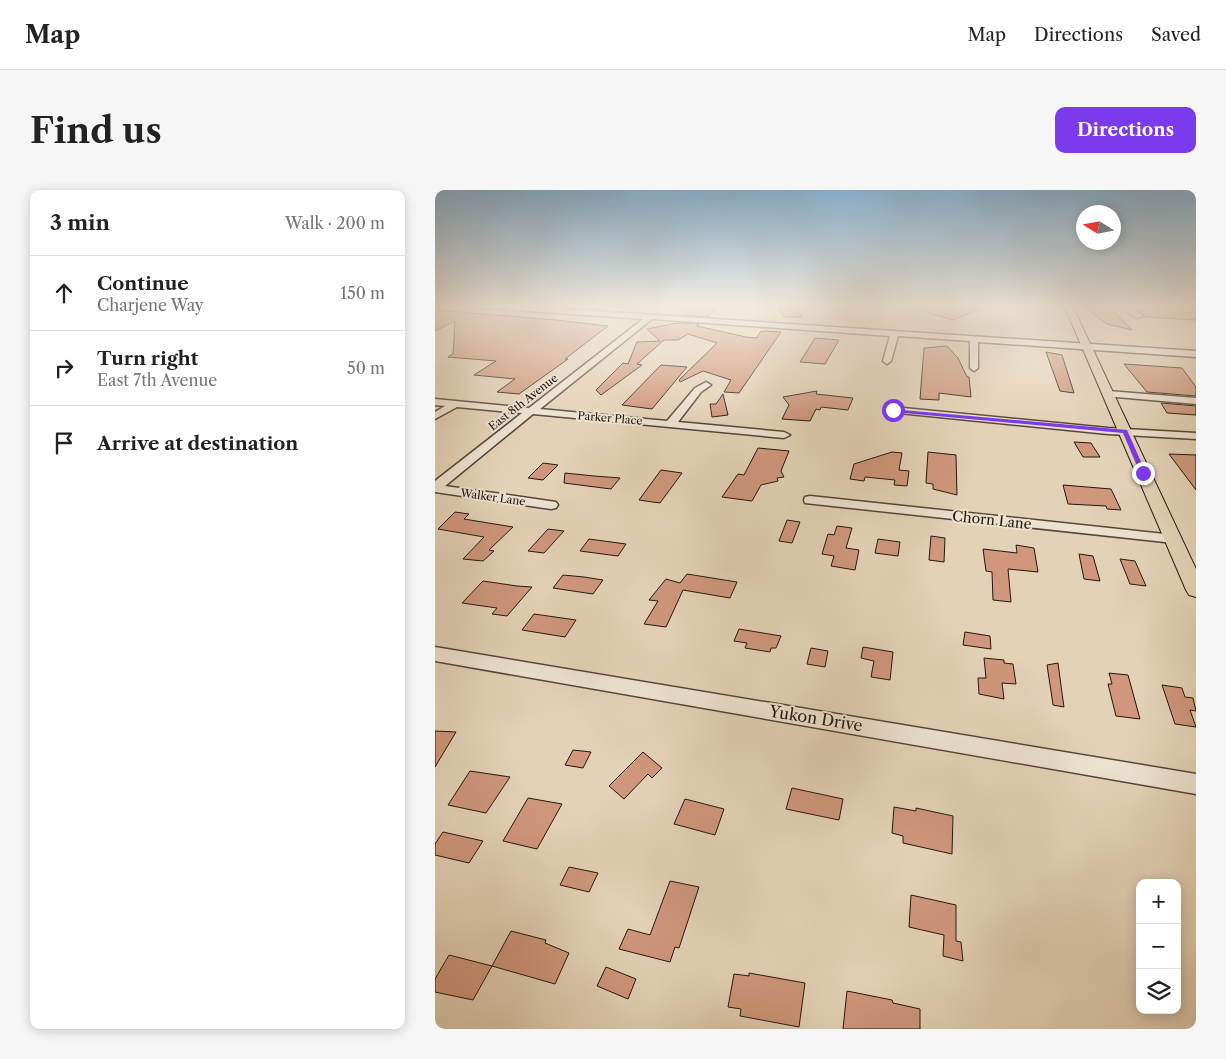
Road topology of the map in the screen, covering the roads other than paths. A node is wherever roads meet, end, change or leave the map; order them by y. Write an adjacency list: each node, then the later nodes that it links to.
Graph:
1 (616, 344): 14 (street, East 8th Avenue)
2 (892, 344): 7 (street)
3 (974, 344): 8 (street)
4 (1061, 344): 5 (street)
5 (1087, 346): 6 (street); 10 (main road)
6 (1196, 354)
7 (887, 361)
8 (974, 368)
9 (706, 385): 17 (street)
10 (1108, 394): 11 (street); 18 (main road)
11 (1196, 401)
12 (435, 402): 13 (street, Parker Place)
13 (455, 404): 14 (street, Parker Place); 16 (street)
14 (533, 410): 17 (street, Parker Place); 21 (street, East 8th Avenue)
15 (893, 410): 18 (street)
16 (435, 416)
17 (671, 424): 19 (street, Parker Place)
18 (1125, 431): 20 (street); 24 (main road)
19 (784, 434)
20 (1196, 436)
21 (435, 487): 23 (street, Walker Lane)
22 (810, 500): 24 (street, Chorn Lane)
23 (551, 505)
24 (1174, 539): 25 (main road)
25 (1196, 590)
26 (435, 654): 27 (street, Yukon Drive)
27 (1196, 784)

